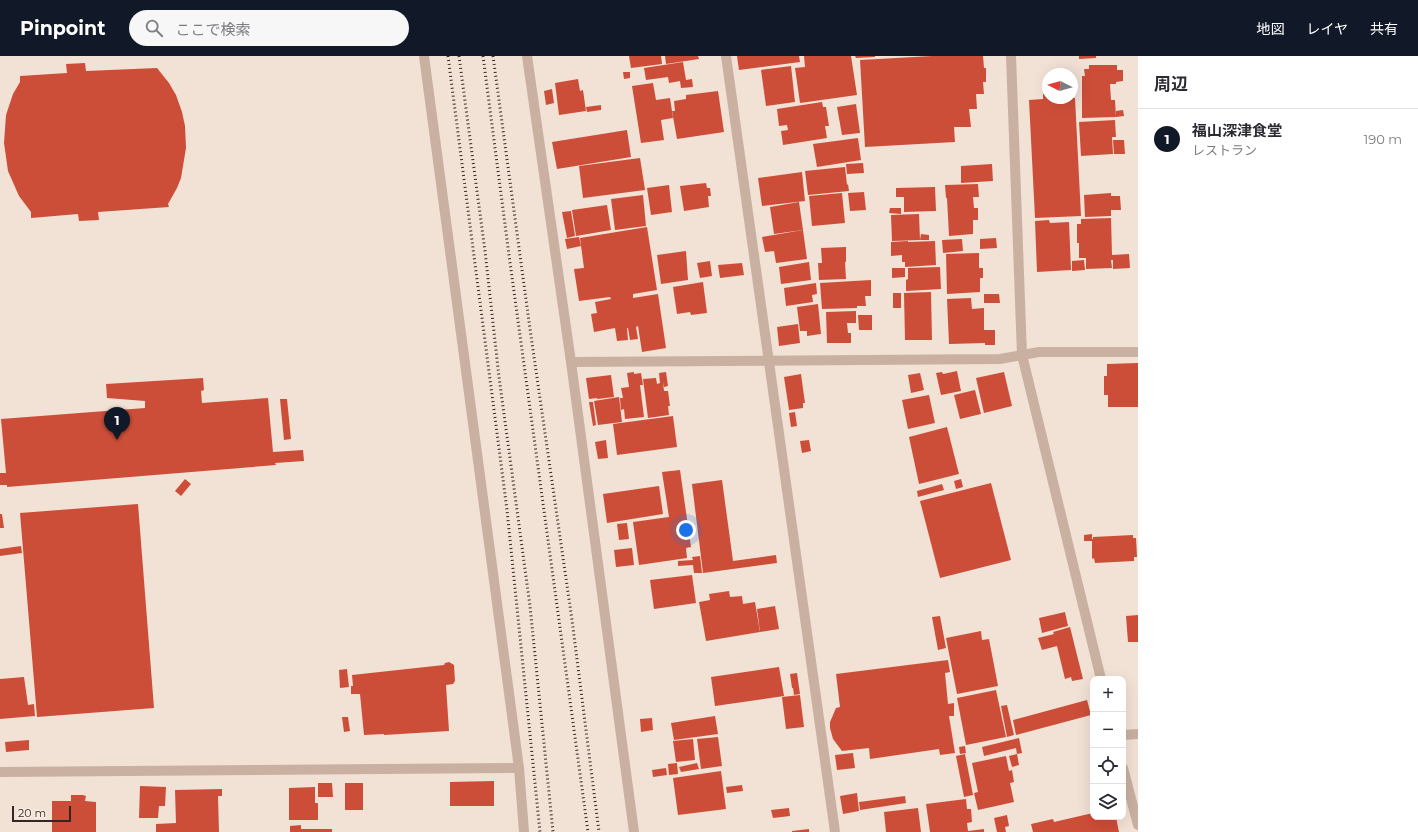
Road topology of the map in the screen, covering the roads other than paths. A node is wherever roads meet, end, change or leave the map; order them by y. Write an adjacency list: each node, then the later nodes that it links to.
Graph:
1 (424, 56): 12 (street)
2 (527, 56): 8 (street)
3 (726, 56): 7 (street)
4 (1011, 56): 6 (street)
5 (1138, 352): 6 (street)
6 (1022, 355): 7 (street); 9 (street)
7 (770, 361): 8 (street); 18 (street)
8 (571, 362): 17 (street)
9 (1100, 676)
10 (1138, 734): 11 (street)
11 (1126, 735)
12 (519, 768): 13 (street); 16 (street)
13 (0, 772)
14 (1126, 779): 15 (street)
15 (1138, 825)
16 (524, 832)
17 (634, 832)
18 (835, 832)

